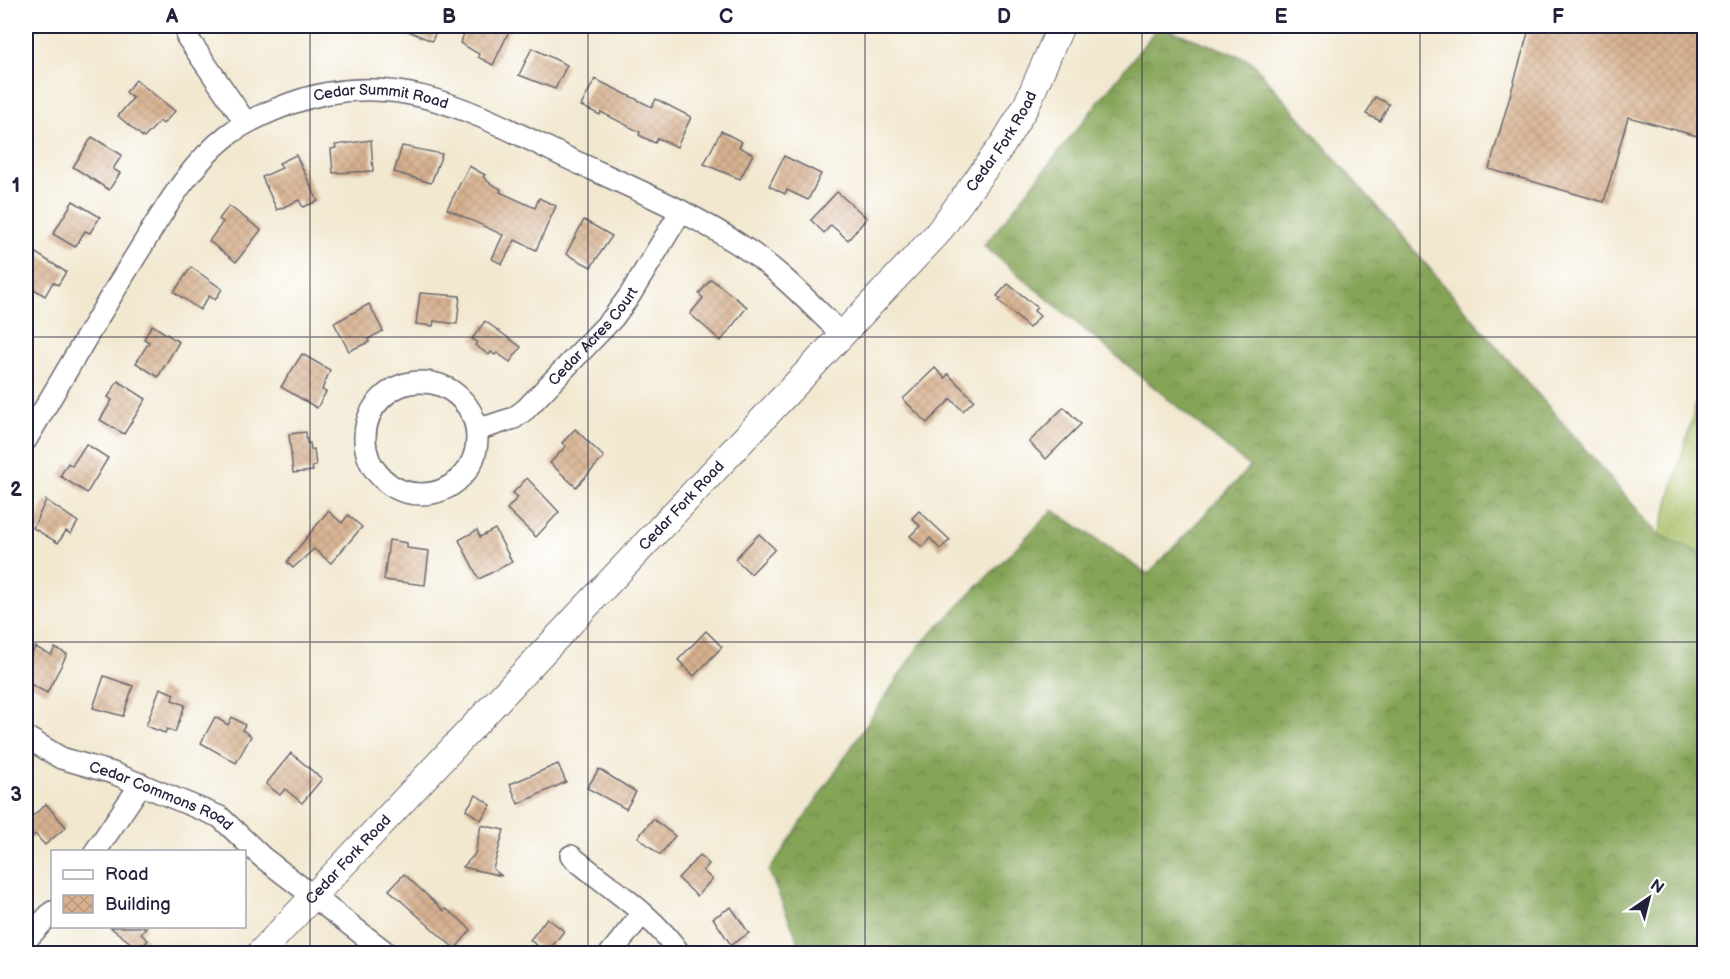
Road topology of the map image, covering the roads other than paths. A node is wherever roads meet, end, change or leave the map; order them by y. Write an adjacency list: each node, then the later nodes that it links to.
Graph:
1 (1061, 26): 5 (street, Cedar Fork Road)
2 (187, 37): 3 (street)
3 (246, 123): 4 (street, Cedar Summit Road); 7 (street, Cedar Summit Road)
4 (681, 211): 5 (street, Cedar Summit Road); 6 (street, Cedar Acres Court)
5 (843, 335): 12 (street, Cedar Fork Road)
6 (477, 430): 6 (street)
7 (26, 440)
8 (26, 737): 9 (street, Cedar Commons Road)
9 (141, 784): 10 (street); 12 (street, Cedar Commons Road)
10 (96, 850)
11 (571, 856): 14 (street)
12 (313, 895): 16 (street, Cedar Fork Road); 17 (street, Cedar Commons Road)
13 (51, 913): 15 (street)
14 (642, 914): 18 (street); 19 (street)
15 (26, 940)
16 (259, 954)
17 (388, 954)
18 (610, 954)
19 (680, 954)

